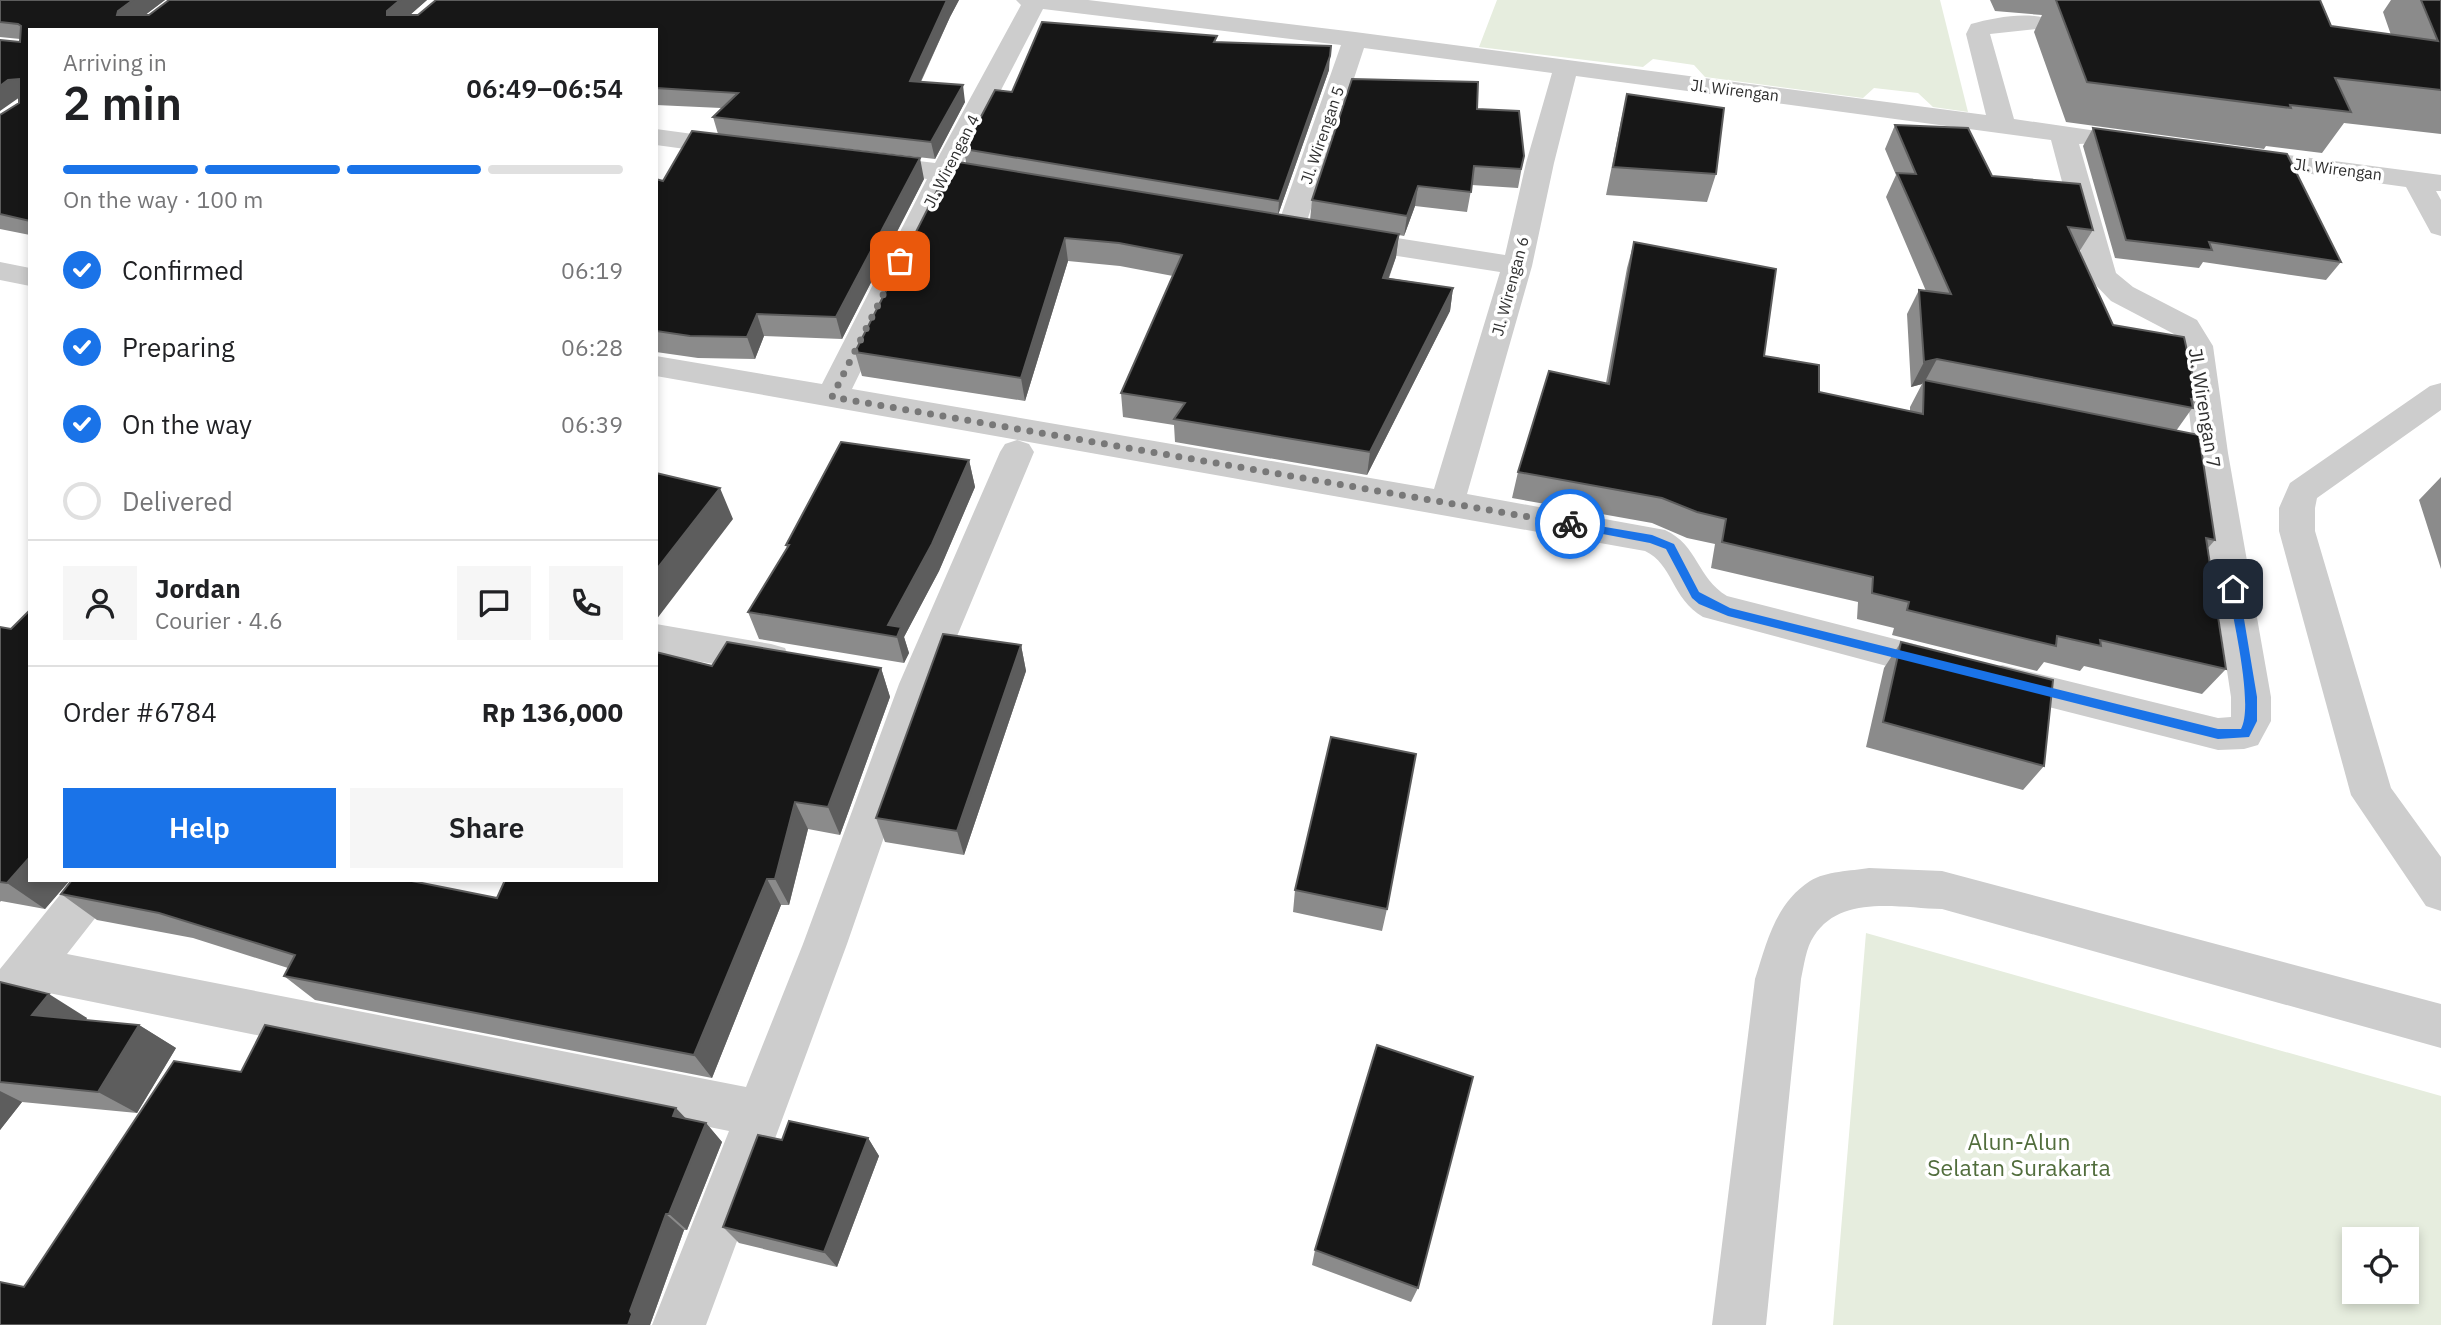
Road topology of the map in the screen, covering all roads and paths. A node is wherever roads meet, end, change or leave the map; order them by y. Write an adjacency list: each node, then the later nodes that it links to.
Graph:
1 (1031, 1): 2 (street, Jl. Wirengan); 13 (street, Jl. Wirengan 4)
2 (1134, 6): 4 (street, Jl. Wirengan)
3 (2036, 23): 6 (street)
4 (1355, 39): 5 (street, Jl. Wirengan); 18 (street, Jl. Wirengan 5)
5 (1566, 68): 6 (street, Jl. Wirengan); 21 (street, Jl. Wirengan 6)
6 (2002, 125): 7 (street, Jl. Wirengan)
7 (2063, 134): 9 (street, Jl. Wirengan); 29 (street, Jl. Wirengan 7)
8 (658, 137): 10 (street)
9 (2118, 141)
10 (761, 150)
11 (2213, 153): 14 (street, Jl. Wirengan)
12 (840, 159): 13 (street)
13 (945, 171): 15 (street); 27 (street, Jl. Wirengan 4)
14 (2429, 181): 17 (street)
15 (1028, 185)
16 (1262, 225): 18 (street)
17 (2441, 227)
18 (1290, 230): 21 (street)
19 (0, 248): 20 (street)
20 (28, 253)
21 (1517, 266): 29 (street, Jl. Wirengan 6)
22 (0, 271): 23 (street)
23 (28, 276)
24 (658, 366): 27 (street)
25 (658, 388): 28 (street)
26 (2441, 394): 36 (street)
27 (832, 397): 29 (street)
28 (1017, 452): 30 (street); 34 (street)
29 (1447, 503)
30 (1559, 548)
31 (658, 639): 32 (street)
32 (808, 665)
33 (877, 677): 34 (street)
34 (918, 684): 40 (street)
35 (97, 882): 37 (street)
36 (2441, 892)
37 (29, 968): 38 (street); 40 (street)
38 (0, 1005)
39 (2441, 1026): 42 (street)
40 (758, 1114): 41 (street)
41 (680, 1325)
42 (1739, 1325)

